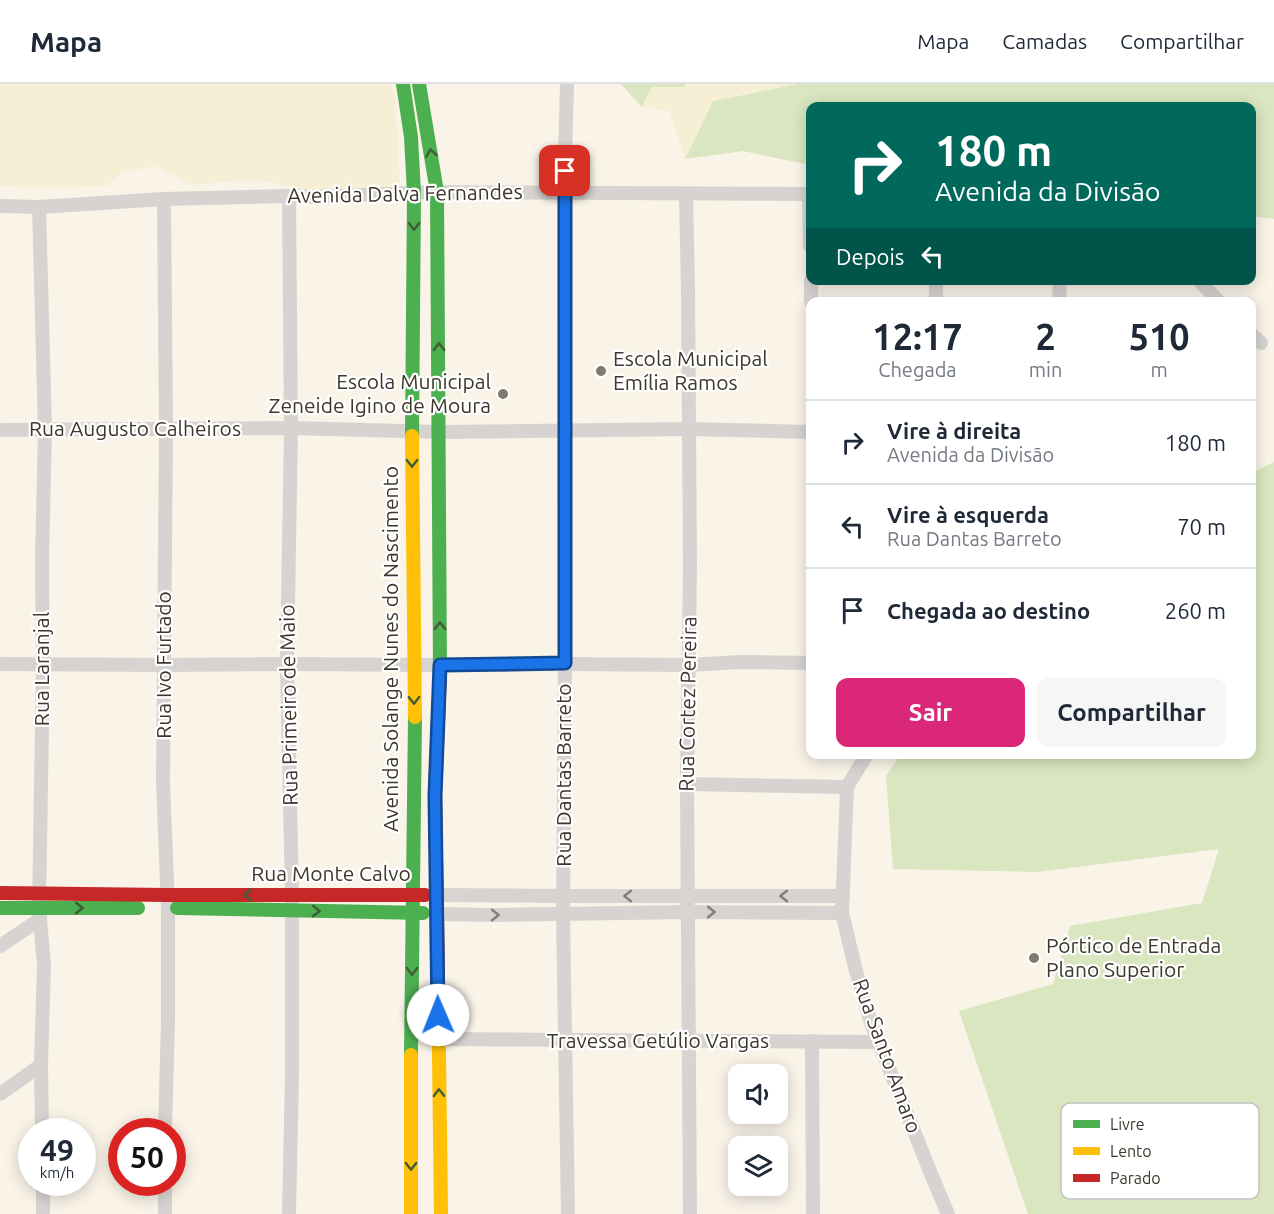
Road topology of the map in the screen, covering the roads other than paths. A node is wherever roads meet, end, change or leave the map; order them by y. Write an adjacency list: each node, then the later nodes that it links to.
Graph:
1 (403, 84): 5 (main road, Avenida Solange Nunes do Nascimento)
2 (419, 84): 4 (main road, Avenida Solange Nunes do Nascimento, one-way to 2)
3 (567, 84): 6 (street, Rua Dantas Barreto)
4 (437, 192): 5 (street, Avenida Dalva Fernandes); 6 (street, Avenida Dalva Fernandes); 22 (main road, Avenida Solange Nunes do Nascimento, one-way to 4)
5 (414, 193): 9 (street, Avenida Dalva Fernandes); 20 (main road, Avenida Solange Nunes do Nascimento, one-way to 20)
6 (564, 193): 7 (street, Avenida Dalva Fernandes); 21 (street, Rua Dantas Barreto)
7 (686, 194): 8 (street, Avenida Dalva Fernandes); 16 (street, Rua Cortez Pereira)
8 (806, 194)
9 (289, 196): 10 (street, Avenida Dalva Fernandes); 15 (street, Rua Primeiro de Maio)
10 (164, 199): 12 (street, Avenida Dalva Fernandes); 19 (street, Rua Ivo Furtado)
11 (0, 206): 12 (street, Avenida Dalva Fernandes)
12 (39, 207): 18 (street, Rua Laranjal)
13 (1204, 285): 14 (street)
14 (1214, 297)
15 (291, 428): 19 (street, Rua Augusto Calheiros); 20 (street, Rua Augusto Calheiros); 28 (street, Rua Primeiro de Maio)
16 (688, 429): 21 (street, Rua Augusto Calheiros); 23 (street, Rua Augusto Calheiros); 32 (street, Rua Cortez Pereira)
17 (0, 430): 18 (street, Rua Augusto Calheiros)
18 (45, 430): 19 (street, Rua Augusto Calheiros); 27 (street, Rua Laranjal)
19 (166, 430): 29 (street, Rua Ivo Furtado)
20 (412, 431): 22 (street, Rua Augusto Calheiros); 30 (main road, Avenida Solange Nunes do Nascimento, one-way to 30)
21 (565, 431): 22 (street, Rua Augusto Calheiros); 24 (street, Rua Dantas Barreto)
22 (439, 432): 31 (main road, Avenida Solange Nunes do Nascimento, one-way to 22)
23 (806, 432)
24 (565, 663): 31 (street); 32 (street); 41 (street, Rua Dantas Barreto)
25 (806, 663): 32 (street)
26 (0, 664): 27 (street)
27 (43, 664): 29 (street); 37 (street, Rua Laranjal)
28 (287, 664): 29 (street); 30 (street); 38 (street, Rua Primeiro de Maio)
29 (165, 665): 44 (street, Rua Ivo Furtado)
30 (413, 665): 31 (street); 39 (main road, Avenida Solange Nunes do Nascimento, one-way to 39)
31 (440, 665): 40 (main road, Avenida Solange Nunes do Nascimento)
32 (688, 665): 34 (street, Rua Cortez Pereira)
33 (864, 759): 35 (street, Rua Santo Amaro)
34 (687, 784): 35 (street); 42 (street, Rua Cortez Pereira)
35 (847, 787): 43 (street, Rua Santo Amaro)
36 (0, 893): 37 (main road, Rua Monte Calvo)
37 (40, 893): 44 (main road, Rua Monte Calvo); 50 (street, Rua Laranjal)
38 (292, 894): 39 (main road, Rua Monte Calvo); 44 (main road, Rua Monte Calvo, one-way to 44); 46 (street, Rua Primeiro de Maio)
39 (412, 895): 40 (main road, Rua Monte Calvo); 47 (main road, Avenida Solange Nunes do Nascimento)
40 (437, 895): 41 (street, Rua Monte Calvo); 51 (main road, Avenida Solange Nunes do Nascimento)
41 (564, 896): 42 (street, Rua Monte Calvo, one-way to 41); 52 (street, Rua Dantas Barreto)
42 (687, 896): 43 (street, Rua Monte Calvo, one-way to 42); 48 (street, Rua Cortez Pereira)
43 (843, 896): 49 (street, Rua Santo Amaro)
44 (168, 901): 46 (main road, Rua Monte Calvo); 50 (main road, Rua Monte Calvo, one-way to 44); 62 (street, Rua Ivo Furtado)
45 (0, 908): 50 (main road, Rua Monte Calvo)
46 (291, 911): 47 (main road, Rua Monte Calvo, one-way to 47); 67 (street, Rua Primeiro de Maio)
47 (412, 912): 51 (main road, Rua Monte Calvo); 68 (main road, Avenida Solange Nunes do Nascimento, one-way to 68)
48 (687, 912): 49 (street, Rua Monte Calvo, one-way to 49); 52 (street, Rua Monte Calvo); 56 (street, Rua Cortez Pereira)
49 (842, 913): 58 (street, Rua Santo Amaro)
50 (39, 914): 53 (street); 59 (street, Rua Laranjal)
51 (437, 914): 52 (street, Rua Monte Calvo, one-way to 52); 54 (main road, Avenida Solange Nunes do Nascimento)
52 (563, 914): 55 (street, Rua Dantas Barreto)
53 (0, 946)
54 (438, 1039): 55 (street, Travessa Getúlio Vargas); 69 (main road, Avenida Solange Nunes do Nascimento, one-way to 54)
55 (564, 1040): 56 (street, Travessa Getúlio Vargas); 70 (street, Rua Dantas Barreto)
56 (689, 1040): 57 (street, Travessa Getúlio Vargas); 71 (street, Rua Cortez Pereira)
57 (812, 1041): 58 (street, Travessa Getúlio Vargas); 72 (street)
58 (879, 1042): 73 (street, Rua Santo Amaro)
59 (41, 1065): 60 (street); 61 (street, Rua Laranjal)
60 (0, 1095)
61 (42, 1118)
62 (165, 1118)
63 (43, 1196): 65 (street)
64 (165, 1196): 66 (street)
65 (43, 1214)
66 (165, 1214)
67 (290, 1214)
68 (411, 1214)
69 (441, 1214)
70 (568, 1214)
71 (690, 1214)
72 (813, 1214)
73 (948, 1214)

